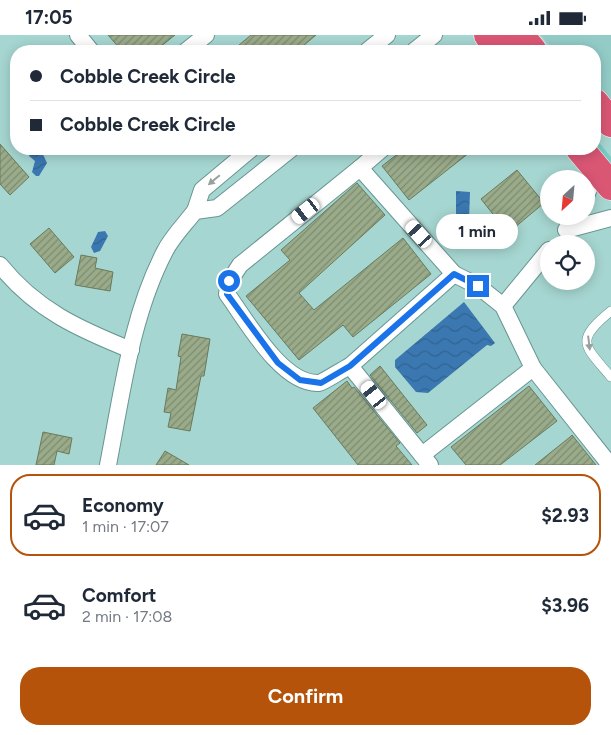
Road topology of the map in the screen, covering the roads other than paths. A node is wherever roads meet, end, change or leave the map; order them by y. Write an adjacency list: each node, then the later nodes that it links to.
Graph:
1 (78, 35): 7 (street)
2 (387, 35): 8 (street)
3 (434, 35): 9 (street)
4 (488, 35): 10 (highway)
5 (520, 35): 11 (highway)
6 (541, 35): 12 (highway)
7 (86, 45)
8 (374, 45)
9 (422, 45)
10 (496, 45)
11 (528, 45)
12 (549, 45)
13 (601, 110): 14 (highway)
14 (611, 123)
15 (601, 132): 16 (highway)
16 (611, 144)
17 (244, 155): 24 (street, one-way to 24)
18 (283, 155): 24 (street)
19 (375, 155): 21 (street)
20 (585, 155): 22 (highway)
21 (360, 168): 31 (street); 35 (street)
22 (604, 178): 23 (street)
23 (595, 187)
24 (195, 211): 34 (street)
25 (611, 218): 26 (street)
26 (595, 220)
27 (568, 225): 28 (street)
28 (561, 235)
29 (540, 261): 32 (street)
30 (0, 265): 34 (street)
31 (454, 274): 32 (street); 35 (street)
32 (503, 306): 36 (street)
33 (611, 311): 37 (lane, one-way to 37)
34 (131, 350): 39 (street)
35 (350, 366): 38 (street)
36 (533, 368): 38 (street); 40 (street)
37 (611, 377)
38 (426, 460)
39 (108, 465)
40 (610, 465)

